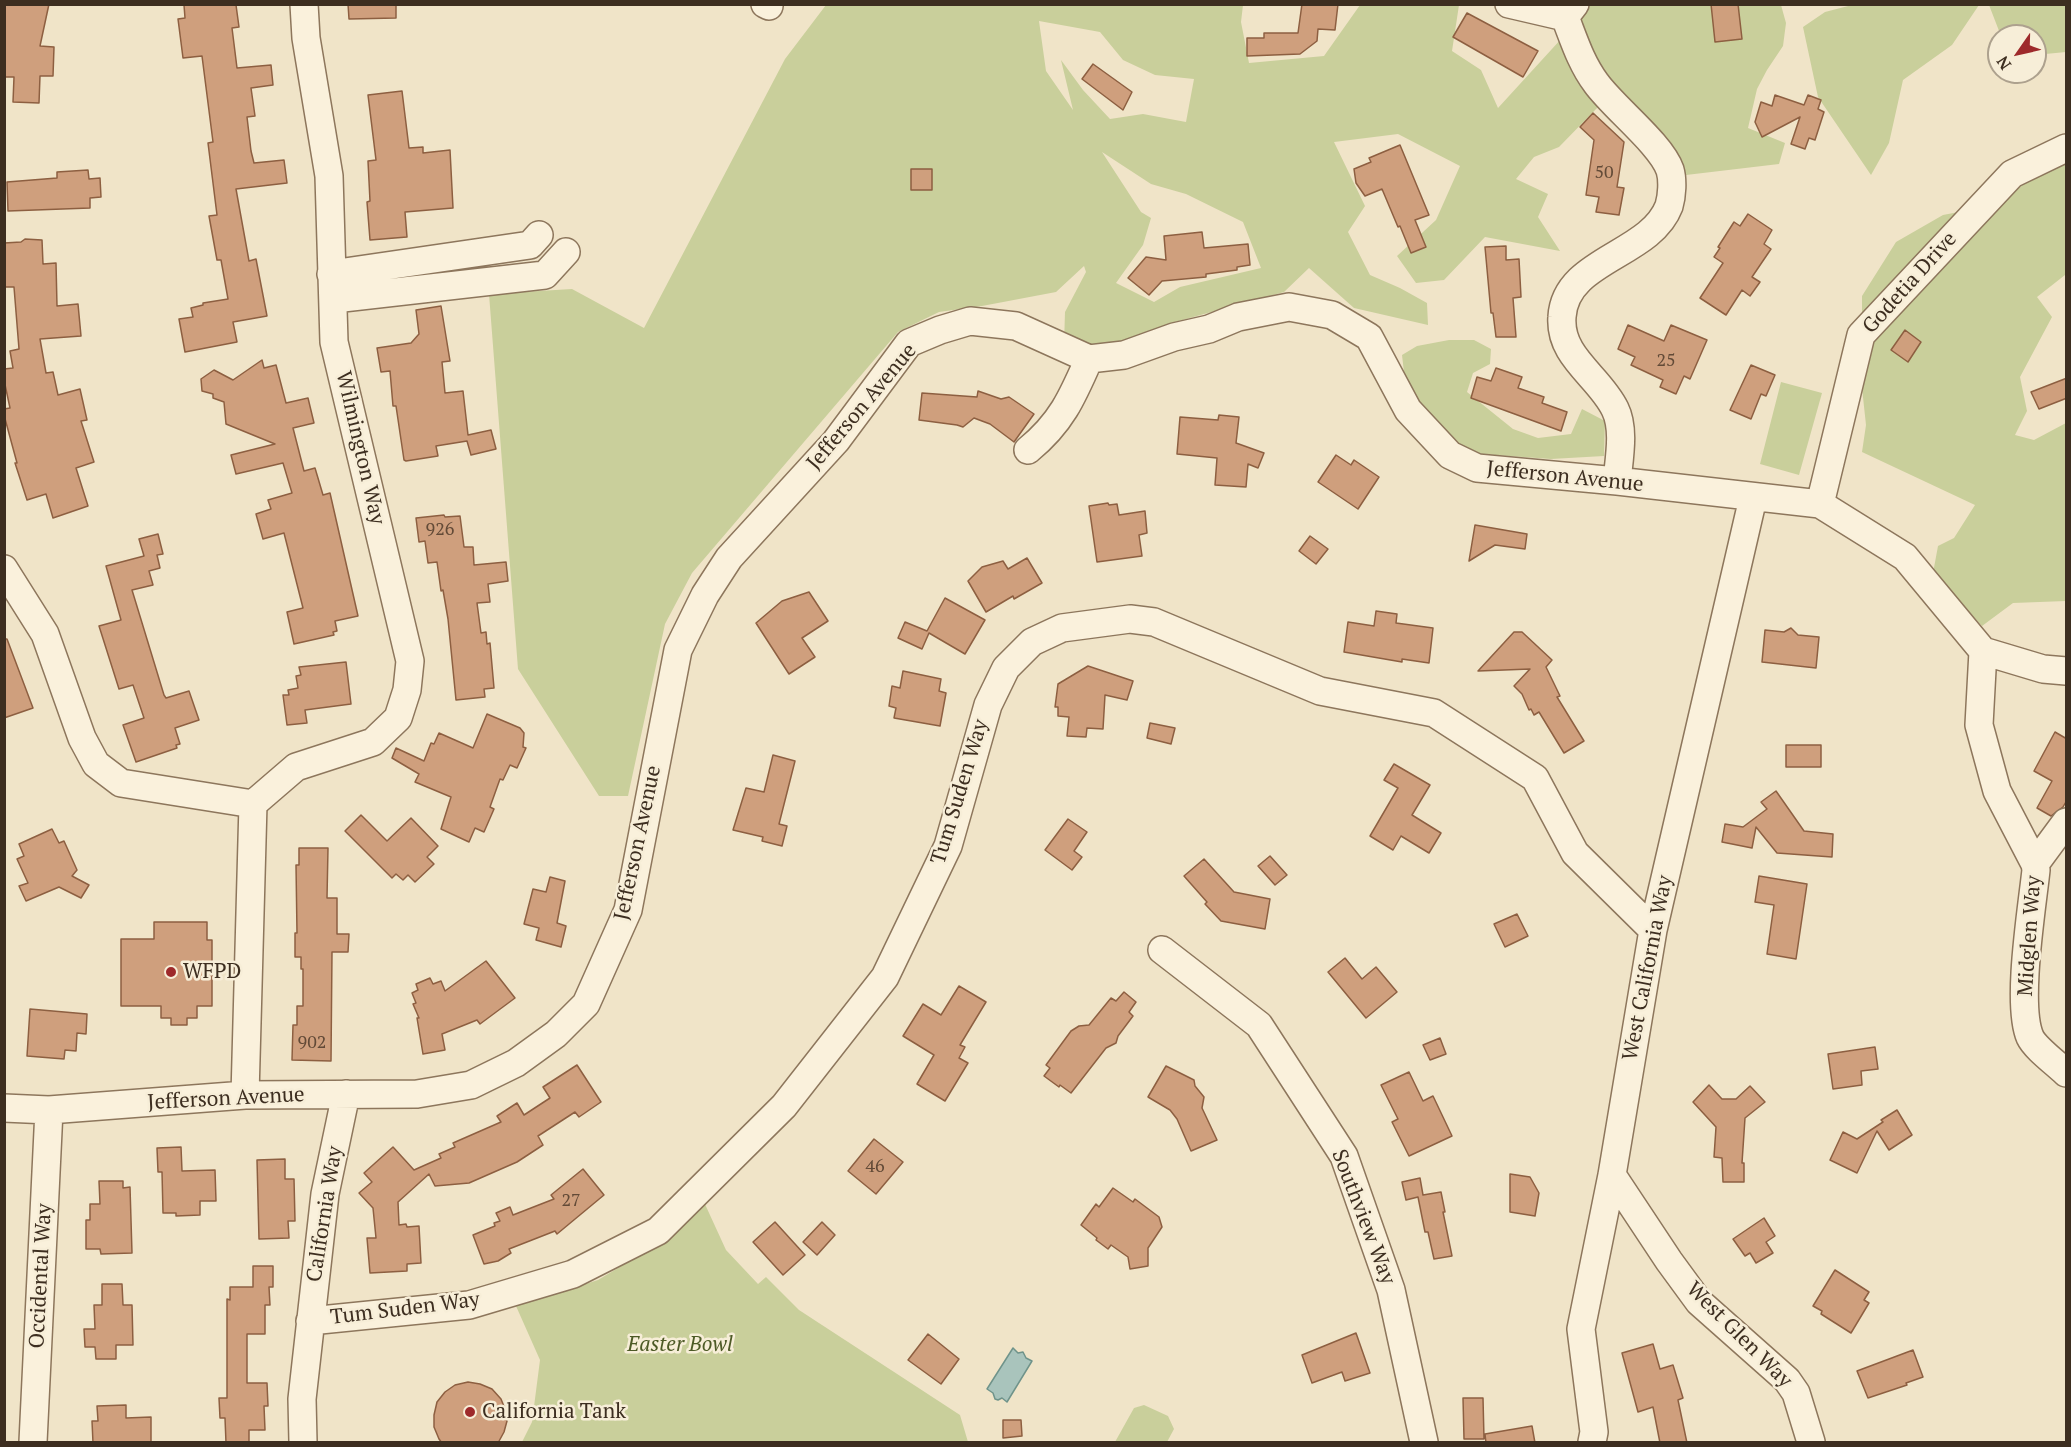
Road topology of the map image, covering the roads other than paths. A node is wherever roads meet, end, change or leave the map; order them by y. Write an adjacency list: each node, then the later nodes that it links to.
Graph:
1 (304, 4): 7 (street, Wilmington Way)
2 (1509, 4): 3 (street)
3 (1570, 11): 10 (street)
4 (2067, 148): 12 (street, Godetia Drive)
5 (539, 235): 7 (street)
6 (566, 252): 7 (street)
7 (332, 286): 16 (street, Wilmington Way)
8 (1089, 359): 9 (street); 10 (street, Jefferson Avenue); 22 (street, Jefferson Avenue)
9 (1028, 450)
10 (1617, 481): 11 (street, Jefferson Avenue)
11 (1753, 498): 12 (street, Jefferson Avenue); 19 (street, West California Way)
12 (1820, 504): 14 (street, Jefferson Avenue)
13 (4, 569): 16 (street)
14 (1983, 651): 15 (street); 18 (street, Midglen Way)
15 (2067, 671)
16 (253, 804): 23 (street)
17 (2067, 822): 18 (street)
18 (2036, 864): 21 (street, Midglen Way)
19 (1653, 930): 26 (street, West California Way); 27 (street, Tum Suden Way)
20 (1162, 950): 30 (street, Southview Way)
21 (2067, 1073)
22 (346, 1094): 23 (street, Jefferson Avenue); 27 (street, California Way)
23 (245, 1095): 25 (street, Jefferson Avenue)
24 (4, 1108): 25 (street, Jefferson Avenue)
25 (49, 1110): 28 (street, Occidental Way)
26 (1612, 1175): 31 (street, West California Way); 32 (street, West Glen Way)
27 (310, 1321): 29 (street, California Way)
28 (33, 1443)
29 (303, 1443)
30 (1424, 1443)
31 (1592, 1443)
32 (1811, 1443)

